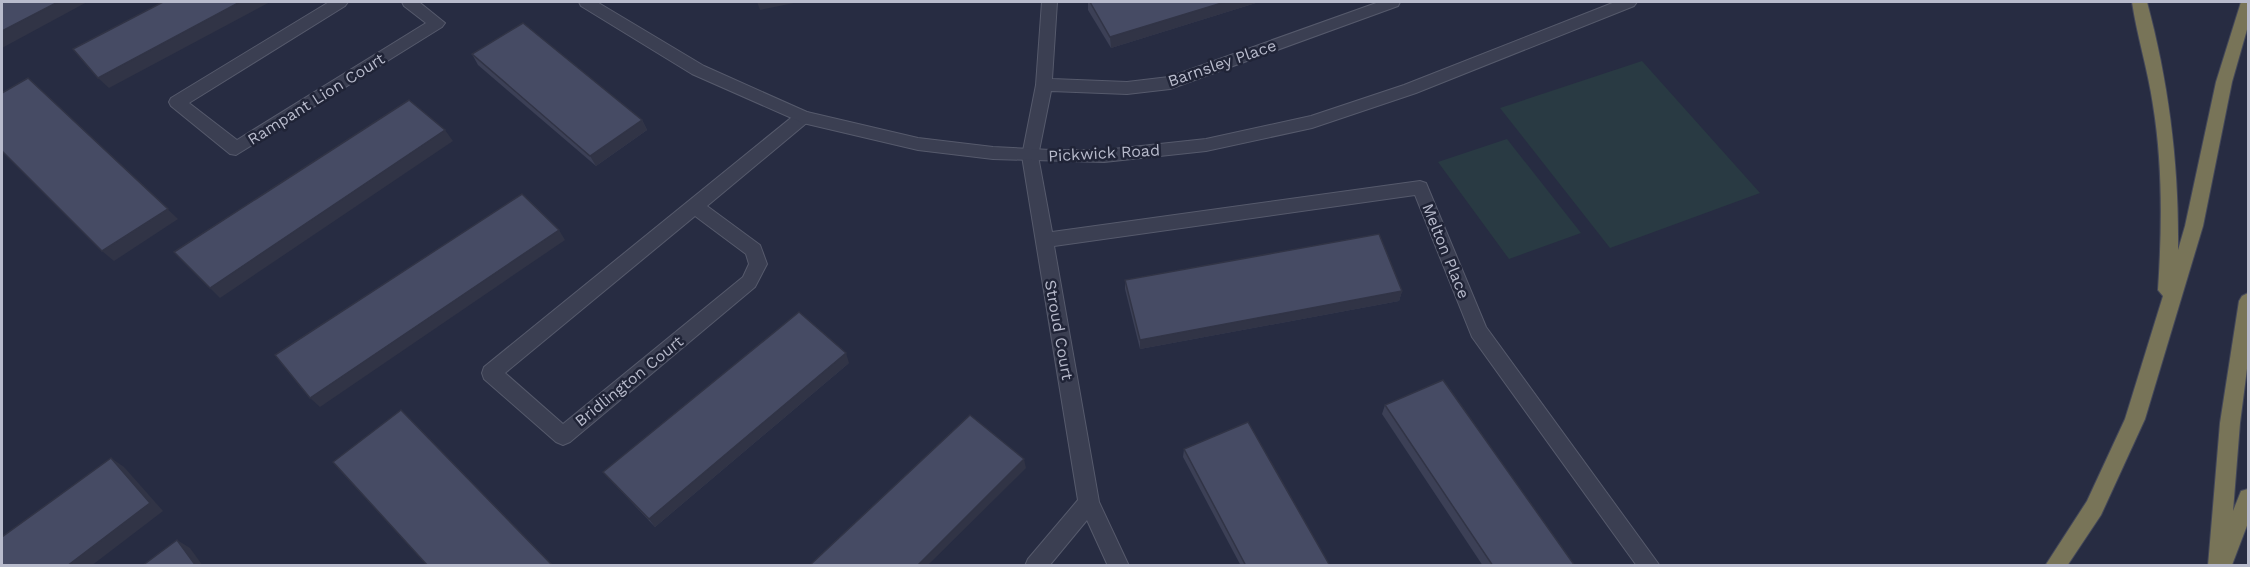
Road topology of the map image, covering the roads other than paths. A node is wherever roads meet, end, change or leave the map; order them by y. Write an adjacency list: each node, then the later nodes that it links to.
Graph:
1 (340, 2): 2 (street, Rampant Lion Court)
2 (409, 2)
3 (586, 2): 10 (street, Pickwick Road)
4 (1049, 2): 9 (street, Stroud Court)
5 (1393, 2): 9 (street, Barnsley Place)
6 (1629, 2): 11 (street, Pickwick Road)
7 (2139, 2): 15 (highway)
8 (2248, 2): 15 (highway)
9 (1044, 84): 11 (street, Stroud Court)
10 (803, 117): 11 (street, Pickwick Road); 12 (street, Bridlington Court)
11 (1030, 156): 13 (street, Stroud Court)
12 (694, 206): 12 (street, Bridlington Court)
13 (1043, 240): 17 (street, Stroud Court); 20 (street, Melton Place)
14 (2248, 301): 22 (highway)
15 (2165, 320): 21 (highway)
16 (2248, 498): 22 (highway)
17 (1089, 503): 18 (street); 19 (street, Stroud Court)
18 (1035, 566)
19 (1119, 566)
20 (1650, 566)
21 (2055, 566)
22 (2220, 566)

